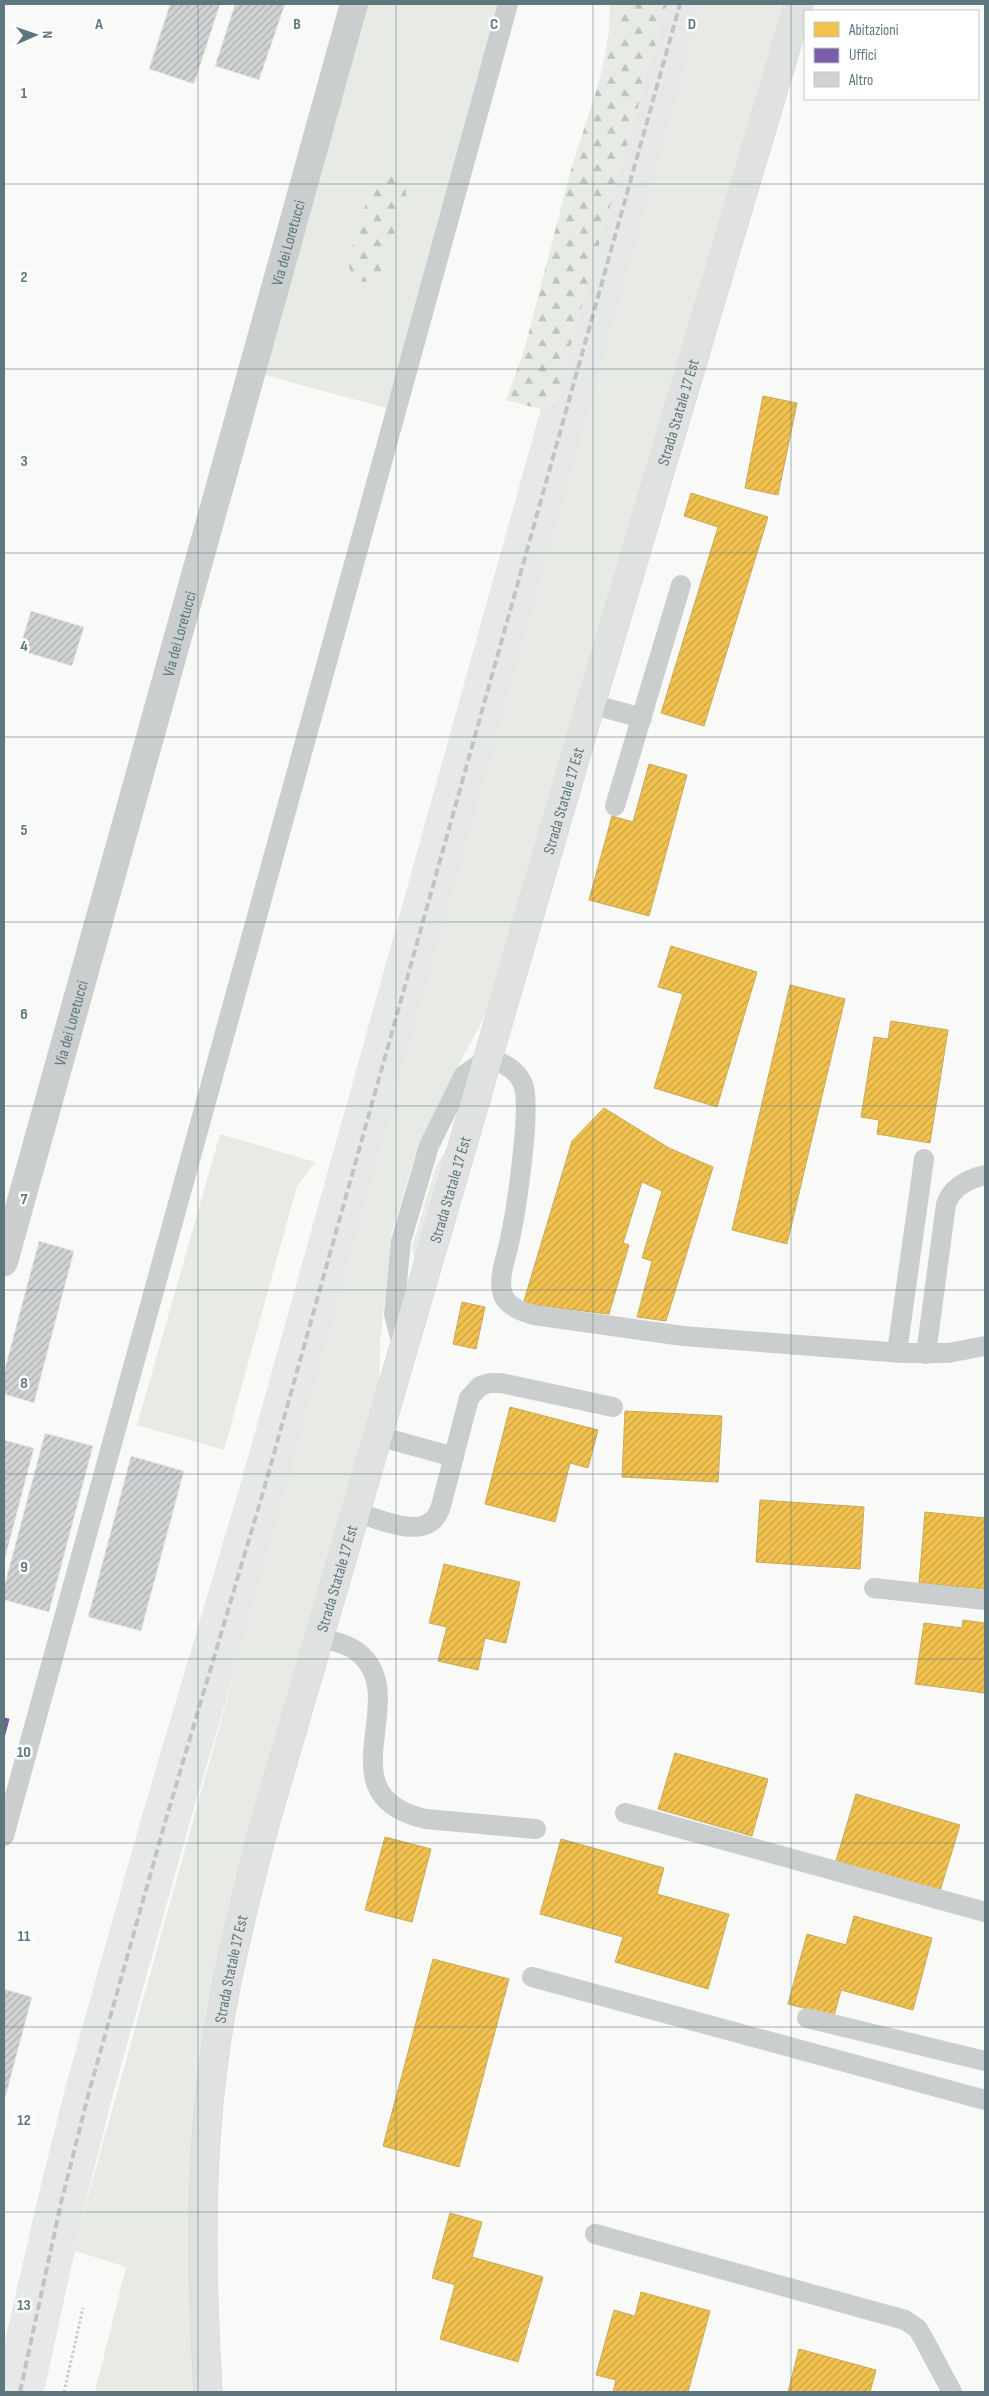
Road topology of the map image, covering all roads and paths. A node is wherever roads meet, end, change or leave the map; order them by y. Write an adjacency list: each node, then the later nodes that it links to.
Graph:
1 (354, 4): 11 (street, Via dei Loretucci)
2 (508, 4): 24 (lane)
3 (799, 4): 5 (main road, Strada Statale 17 Est)
4 (681, 585): 6 (lane)
5 (591, 704): 6 (lane); 8 (main road, Strada Statale 17 Est)
6 (642, 718): 7 (lane)
7 (615, 806)
8 (488, 1058): 13 (lane); 16 (main road, Strada Statale 17 Est)
9 (924, 1159): 13 (lane)
10 (985, 1175): 14 (lane)
11 (4, 1262)
12 (985, 1346): 14 (lane)
13 (897, 1352): 14 (lane)
14 (926, 1354)
15 (614, 1407): 17 (lane)
16 (378, 1436): 17 (lane); 18 (main road, Strada Statale 17 Est)
17 (454, 1457): 18 (lane)
18 (356, 1512): 21 (main road, Strada Statale 17 Est)
19 (874, 1588): 20 (lane)
20 (985, 1600)
21 (320, 1637): 23 (lane); 33 (main road, Strada Statale 17 Est)
22 (625, 1813): 25 (lane)
23 (536, 1829)
24 (4, 1836)
25 (985, 1912)
26 (532, 1976): 29 (lane)
27 (807, 2018): 28 (lane)
28 (985, 2060)
29 (985, 2100)
30 (595, 2234): 34 (lane)
31 (84, 2308): 32 (path)
32 (64, 2392)
33 (208, 2392)
34 (952, 2392)

